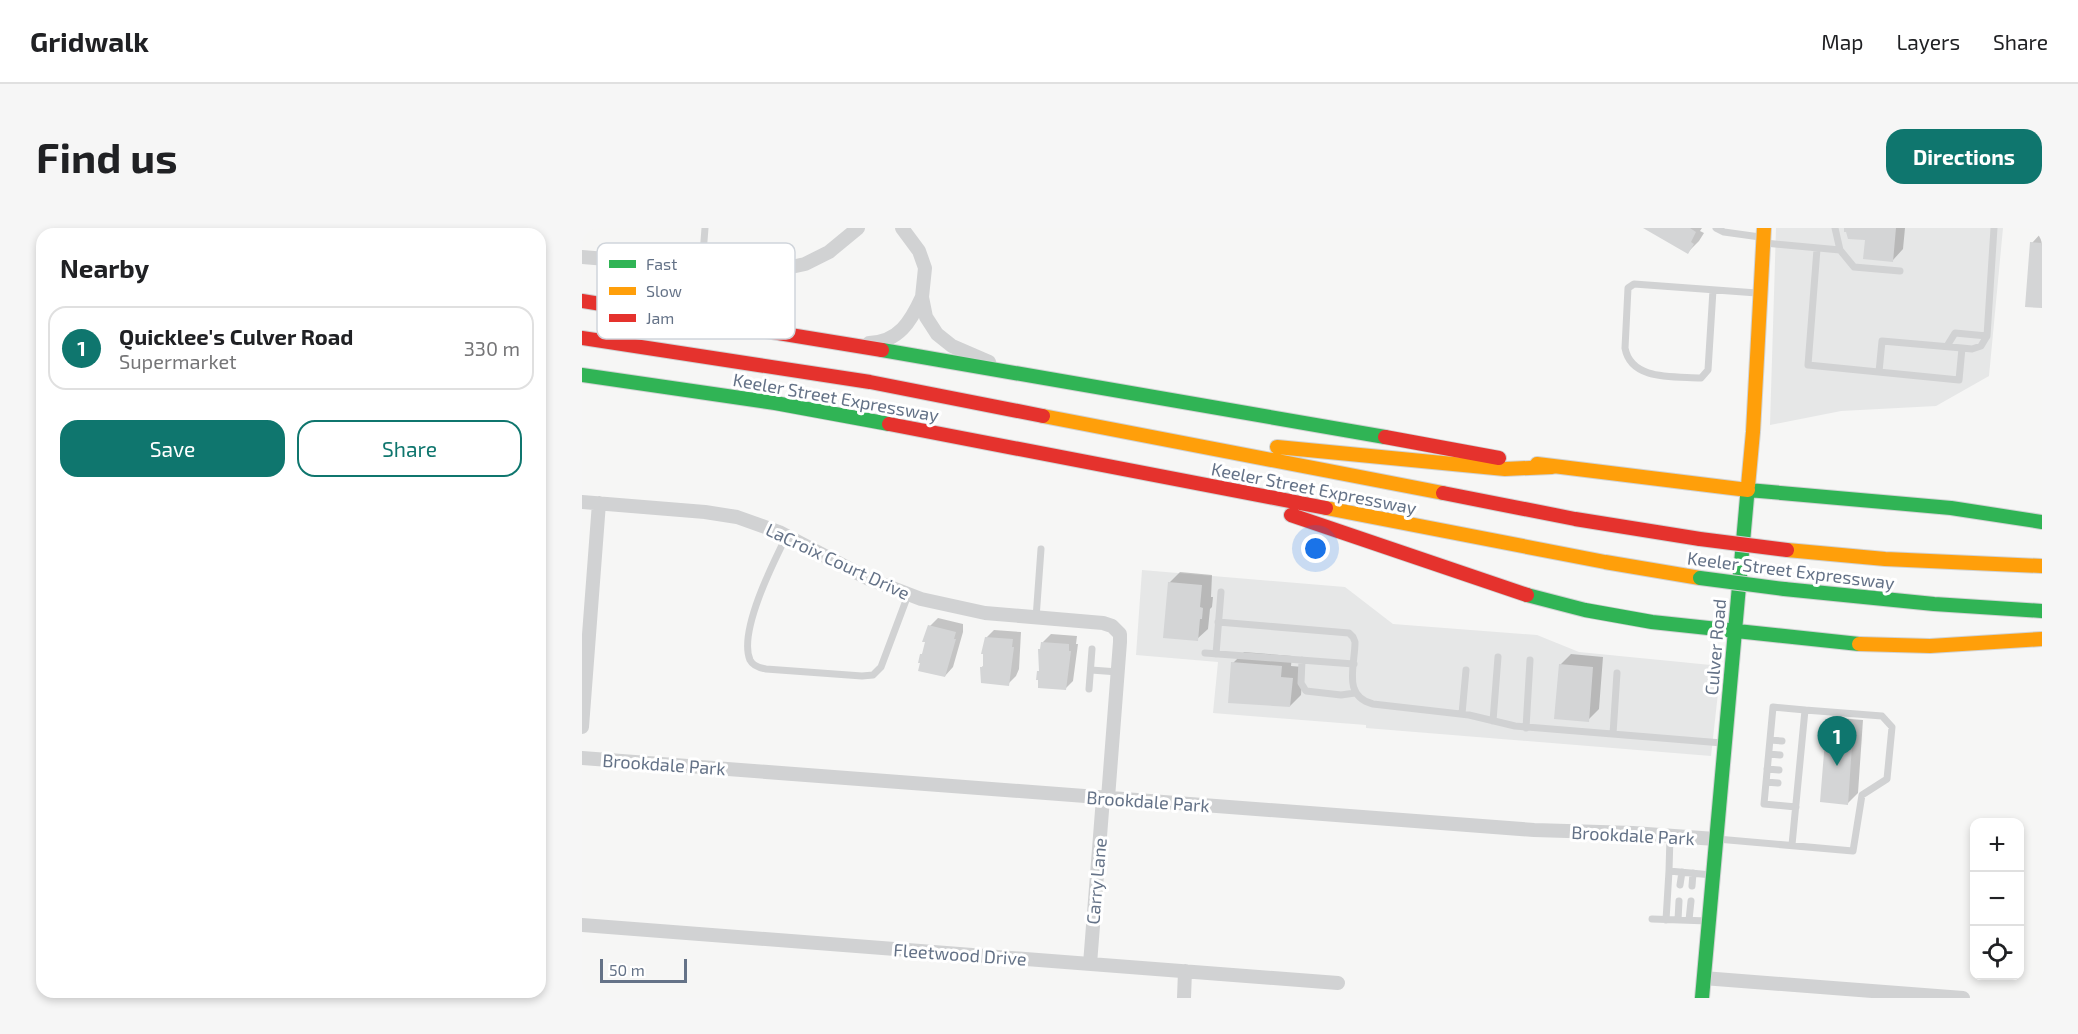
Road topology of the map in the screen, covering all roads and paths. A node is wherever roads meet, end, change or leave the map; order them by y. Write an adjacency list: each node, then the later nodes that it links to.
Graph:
1 (705, 228): 9 (lane)
2 (858, 228): 14 (street)
3 (903, 228): 18 (street)
4 (1716, 228): 7 (lane)
5 (1835, 228): 11 (lane)
6 (1994, 228): 22 (lane)
7 (1725, 230): 8 (lane)
8 (1764, 236): 10 (lane); 17 (main road, Culver Road)
9 (704, 243)
10 (1817, 249): 11 (lane); 28 (lane)
11 (1840, 250): 15 (lane)
12 (582, 257): 13 (street)
13 (597, 258)
14 (795, 266)
15 (1899, 271)
16 (1713, 290): 16 (lane); 17 (lane)
17 (1760, 294): 33 (main road, Culver Road)
18 (922, 297): 24 (street); 27 (street)
19 (582, 301): 20 (main road)
20 (597, 303)
21 (795, 335): 24 (main road)
22 (1987, 336): 25 (lane); 26 (lane)
23 (582, 338): 30 (main road, Keeler Street Expressway)
24 (843, 343): 27 (main road)
25 (1947, 346): 26 (lane); 28 (lane)
26 (1962, 348): 28 (lane)
27 (1010, 372): 31 (main road)
28 (1879, 372)
29 (582, 375): 32 (main road, Keeler Street Expressway)
30 (1056, 418): 31 (main road); 39 (main road, Keeler Street Expressway, bridge)
31 (1552, 466): 33 (main road)
32 (1149, 474): 42 (main road, Keeler Street Expressway, bridge); 45 (main road)
33 (1748, 490): 36 (main road); 45 (main road, Culver Road)
34 (582, 502): 35 (street, LaCroix Court Drive)
35 (599, 503): 37 (street, LaCroix Court Drive); 63 (street)
36 (2042, 522)
37 (787, 535): 41 (street, LaCroix Court Drive); 41 (lane)
38 (1041, 549): 43 (lane)
39 (2042, 566)
40 (1221, 592): 44 (lane)
41 (908, 595): 43 (street, LaCroix Court Drive)
42 (2042, 611)
43 (1036, 618): 56 (street, LaCroix Court Drive)
44 (1218, 622): 49 (lane); 53 (lane)
45 (1735, 632): 46 (main road); 68 (main road, Culver Road)
46 (2042, 639)
47 (1092, 649): 54 (lane)
48 (1205, 653): 49 (lane)
49 (1216, 654): 51 (lane)
50 (1498, 657): 62 (lane)
51 (1302, 660): 53 (lane); 59 (lane)
52 (1530, 660): 64 (lane)
53 (1354, 664): 59 (lane)
54 (1091, 670): 56 (lane); 58 (lane)
55 (1466, 670): 61 (lane)
56 (1118, 672): 76 (street, Carry Lane)
57 (1617, 673): 65 (lane)
58 (1089, 689)
59 (1355, 693): 61 (lane)
60 (1805, 710): 66 (lane); 77 (lane); 80 (lane)
61 (1462, 714): 62 (lane)
62 (1493, 721): 64 (lane)
63 (582, 727)
64 (1526, 728): 65 (lane)
65 (1613, 734): 68 (lane)
66 (1770, 740): 67 (lane); 69 (lane)
67 (1782, 741)
68 (1725, 744): 79 (main road, Culver Road)
69 (1768, 754): 70 (lane); 72 (lane)
70 (1780, 755)
71 (582, 758): 76 (street, Brookdale Park)
72 (1767, 769): 73 (lane); 74 (lane)
73 (1779, 770)
74 (1766, 782): 75 (lane); 77 (lane)
75 (1778, 783)
76 (1106, 798): 78 (street, Brookdale Park); 95 (street, Carry Lane)
77 (1796, 807): 80 (lane)
78 (1670, 836): 79 (street, Brookdale Park); 81 (lane)
79 (1715, 839): 80 (lane); 84 (main road, Culver Road)
80 (1792, 845)
81 (1669, 871): 82 (lane); 90 (lane)
82 (1682, 872): 83 (lane); 85 (lane)
83 (1693, 873): 84 (lane); 86 (lane)
84 (1712, 875): 93 (main road, Culver Road)
85 (1680, 885)
86 (1692, 886)
87 (1679, 901): 91 (lane)
88 (1691, 901): 92 (lane)
89 (1652, 919): 90 (lane)
90 (1666, 920): 91 (lane)
91 (1678, 920): 92 (lane)
92 (1689, 920): 93 (lane)
93 (1708, 921): 97 (main road, Culver Road)
94 (582, 926): 95 (street, Fleetwood Drive)
95 (1089, 964): 96 (street, Fleetwood Drive)
96 (1185, 971): 98 (street, Fleetwood Drive); 99 (street)
97 (1703, 978): 100 (main road, Culver Road); 101 (street)
98 (1338, 983)
99 (1184, 998)
100 (1702, 998)
101 (1962, 998)

